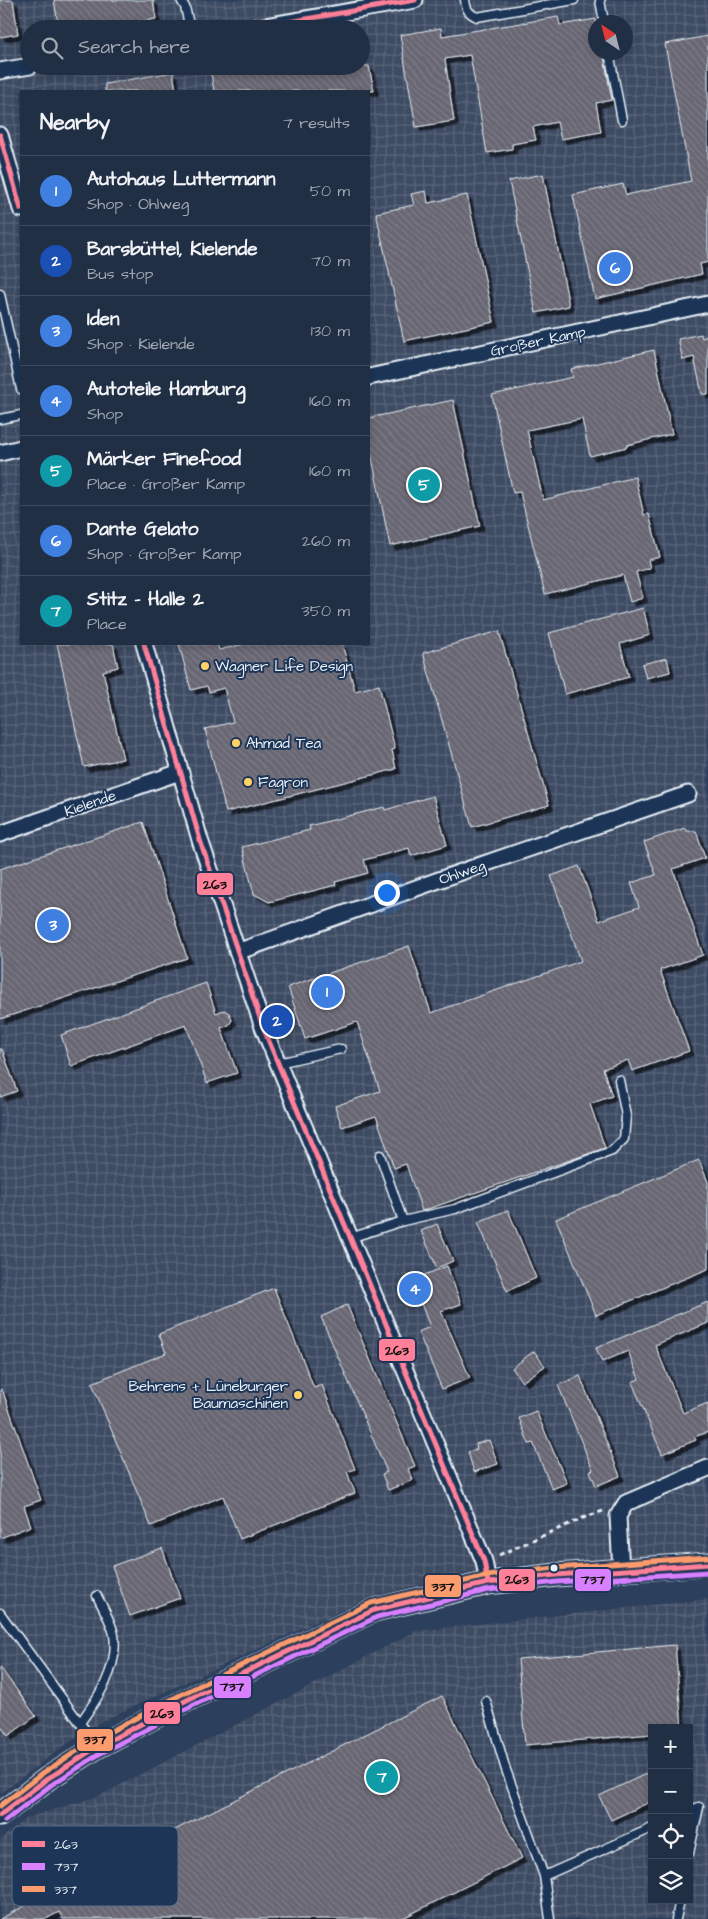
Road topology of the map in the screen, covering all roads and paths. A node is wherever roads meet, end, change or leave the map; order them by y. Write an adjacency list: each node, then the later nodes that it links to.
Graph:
1 (181, 0): 7 (lane)
2 (415, 0): 8 (street)
3 (464, 0): 4 (lane)
4 (574, 0)
5 (600, 0): 6 (lane)
6 (603, 15)
7 (188, 20)
8 (300, 20)
9 (611, 60): 12 (lane)
10 (20, 68): 11 (street)
11 (0, 71)
12 (622, 120)
13 (0, 135): 14 (street)
14 (20, 205)
15 (0, 294): 18 (lane)
16 (708, 304): 17 (street, Großer Kamp)
17 (370, 377)
18 (20, 384)
19 (20, 415): 20 (lane)
20 (0, 419)
21 (20, 448): 22 (street)
22 (0, 453)
23 (144, 645): 24 (street)
24 (180, 772): 26 (street, Kielende); 27 (street)
25 (688, 794): 27 (street, Ohlweg)
26 (0, 834)
27 (237, 952): 29 (street)
28 (341, 1049): 29 (lane)
29 (278, 1062): 33 (street)
30 (618, 1080): 32 (lane)
31 (380, 1155): 32 (lane)
32 (403, 1221): 33 (lane)
33 (350, 1238): 36 (street)
34 (708, 1468): 35 (street)
35 (626, 1503): 36 (path); 38 (street)
36 (484, 1561): 39 (street)
37 (708, 1564): 38 (main road)
38 (621, 1571): 39 (main road)
39 (488, 1583): 44 (main road)
40 (97, 1596): 43 (lane)
41 (0, 1613): 43 (lane)
42 (486, 1701): 49 (lane)
43 (80, 1723): 44 (lane)
44 (97, 1747): 46 (main road)
45 (693, 1809): 48 (lane)
46 (0, 1815)
47 (648, 1830): 49 (lane)
48 (693, 1835)
49 (544, 1876): 51 (lane)
50 (679, 1904): 52 (lane)
51 (550, 1919)
52 (676, 1919)

